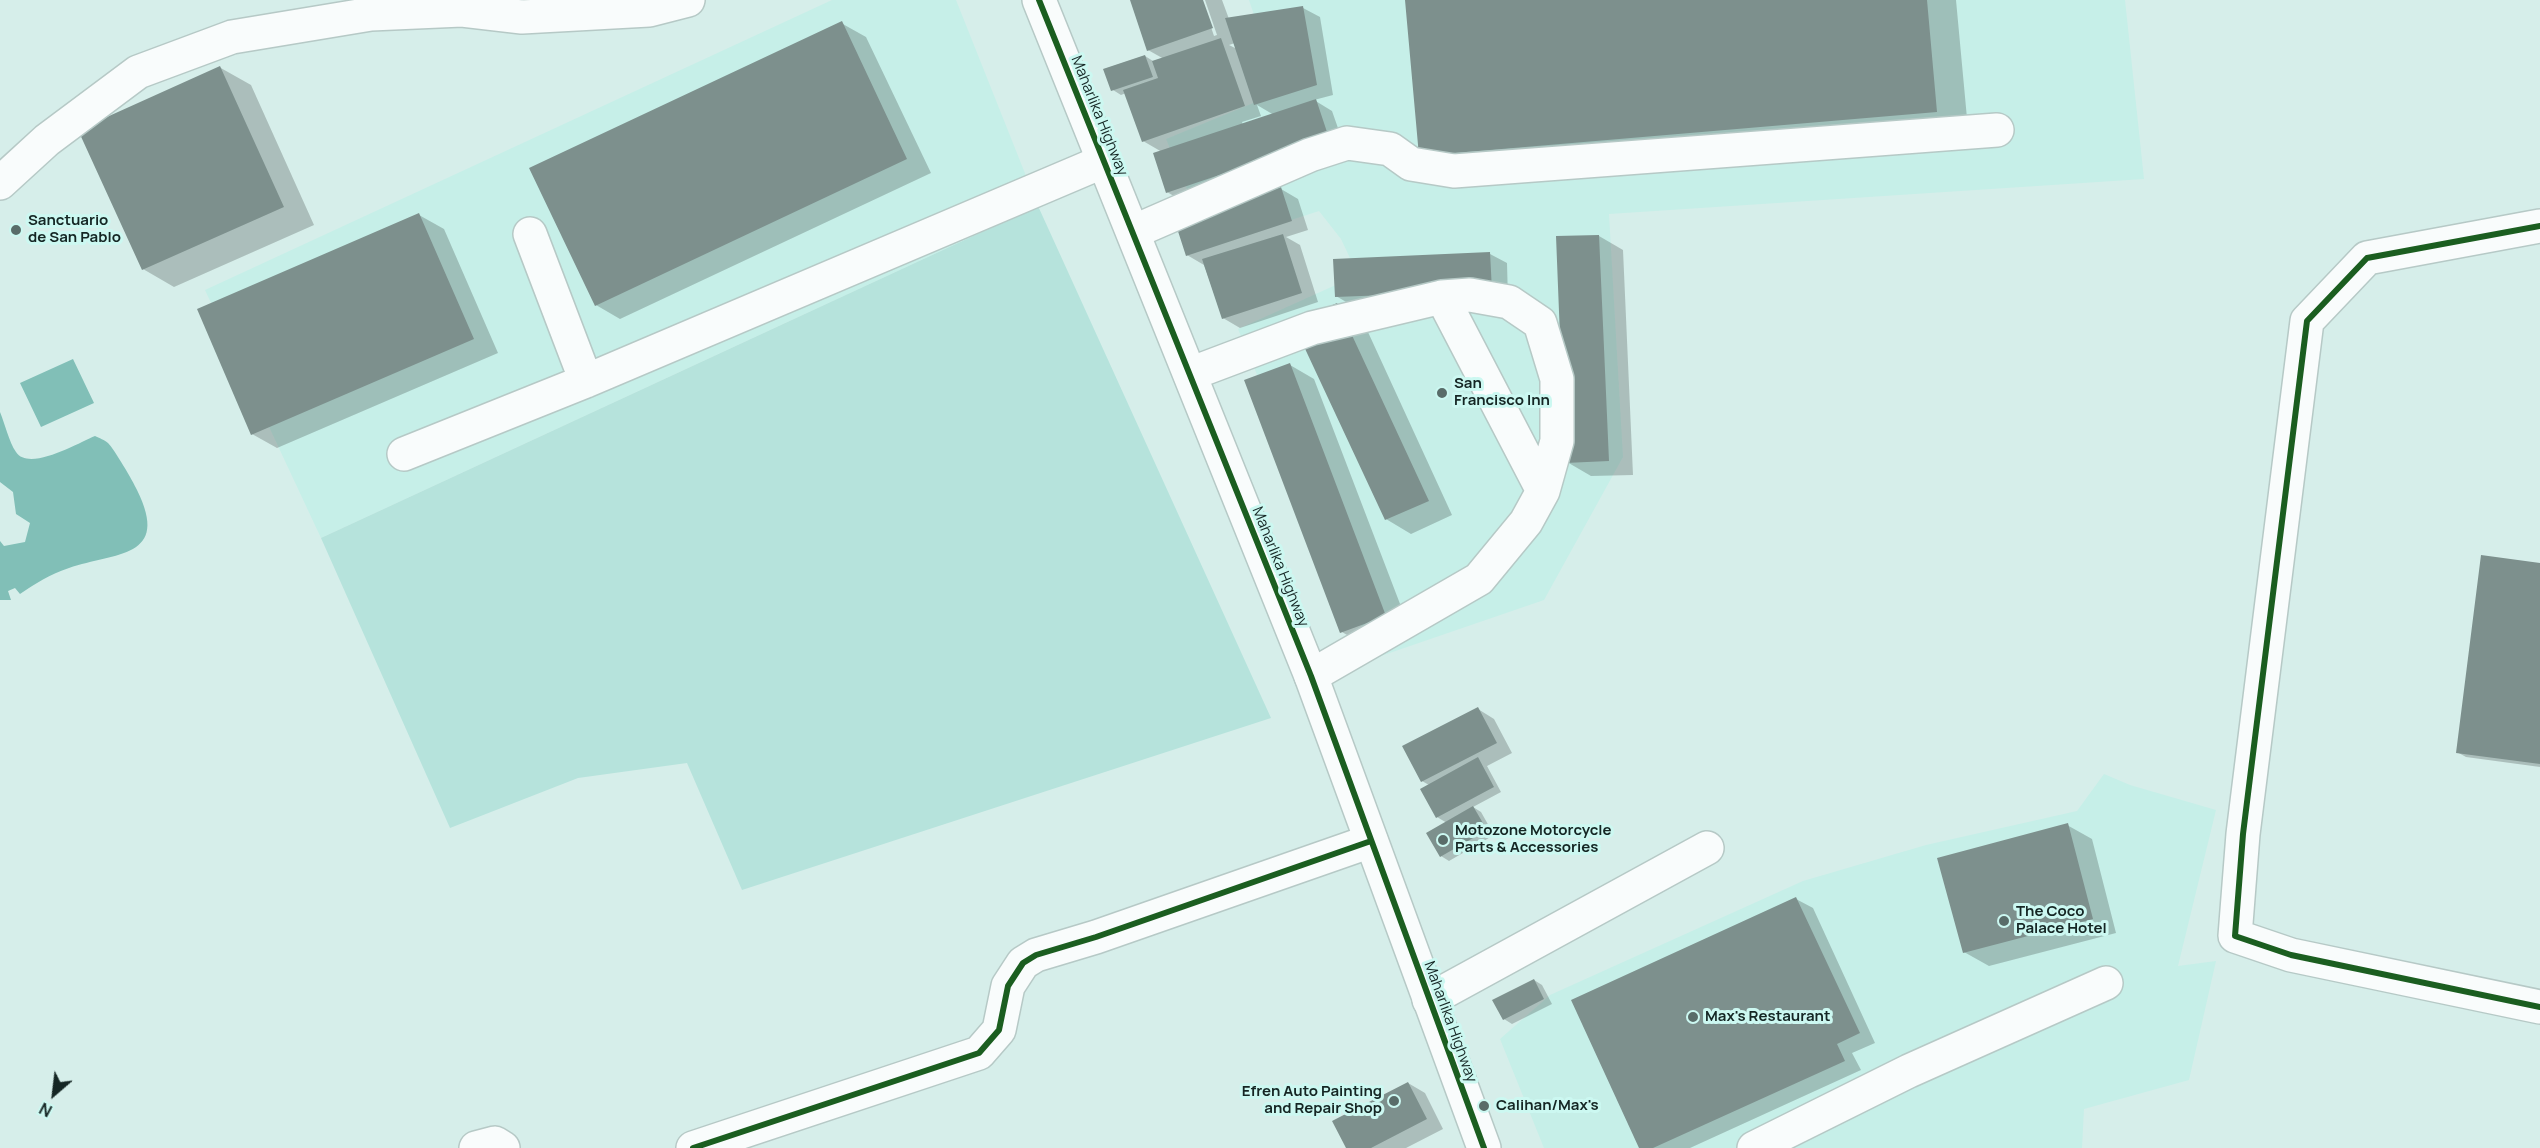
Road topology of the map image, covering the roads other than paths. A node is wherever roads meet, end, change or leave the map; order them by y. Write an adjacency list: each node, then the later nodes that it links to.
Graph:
1 (688, 0): 3 (street)
2 (1040, 0): 5 (street, Maharlika Highway)
3 (592, 7): 6 (street)
4 (1997, 130): 8 (street)
5 (1104, 161): 8 (street, Maharlika Highway); 12 (street)
6 (0, 183)
7 (2540, 226): 20 (street)
8 (1133, 232): 11 (street, Maharlika Highway)
9 (530, 234): 12 (street)
10 (1442, 297): 11 (street); 14 (street); 14 (street)
11 (1190, 374): 15 (street, Maharlika Highway)
12 (586, 381): 13 (street)
13 (404, 454)
14 (1543, 491): 15 (street)
15 (1311, 676): 16 (street, Maharlika Highway)
16 (1371, 841): 19 (street, Maharlika Highway); 23 (street)
17 (1707, 848): 19 (street)
18 (2106, 983): 25 (street)
19 (1429, 1000): 24 (street, Maharlika Highway)
20 (2540, 1007)
21 (476, 1148): 22 (street)
22 (503, 1148)
23 (693, 1148)
24 (1484, 1148)
25 (1754, 1148)

